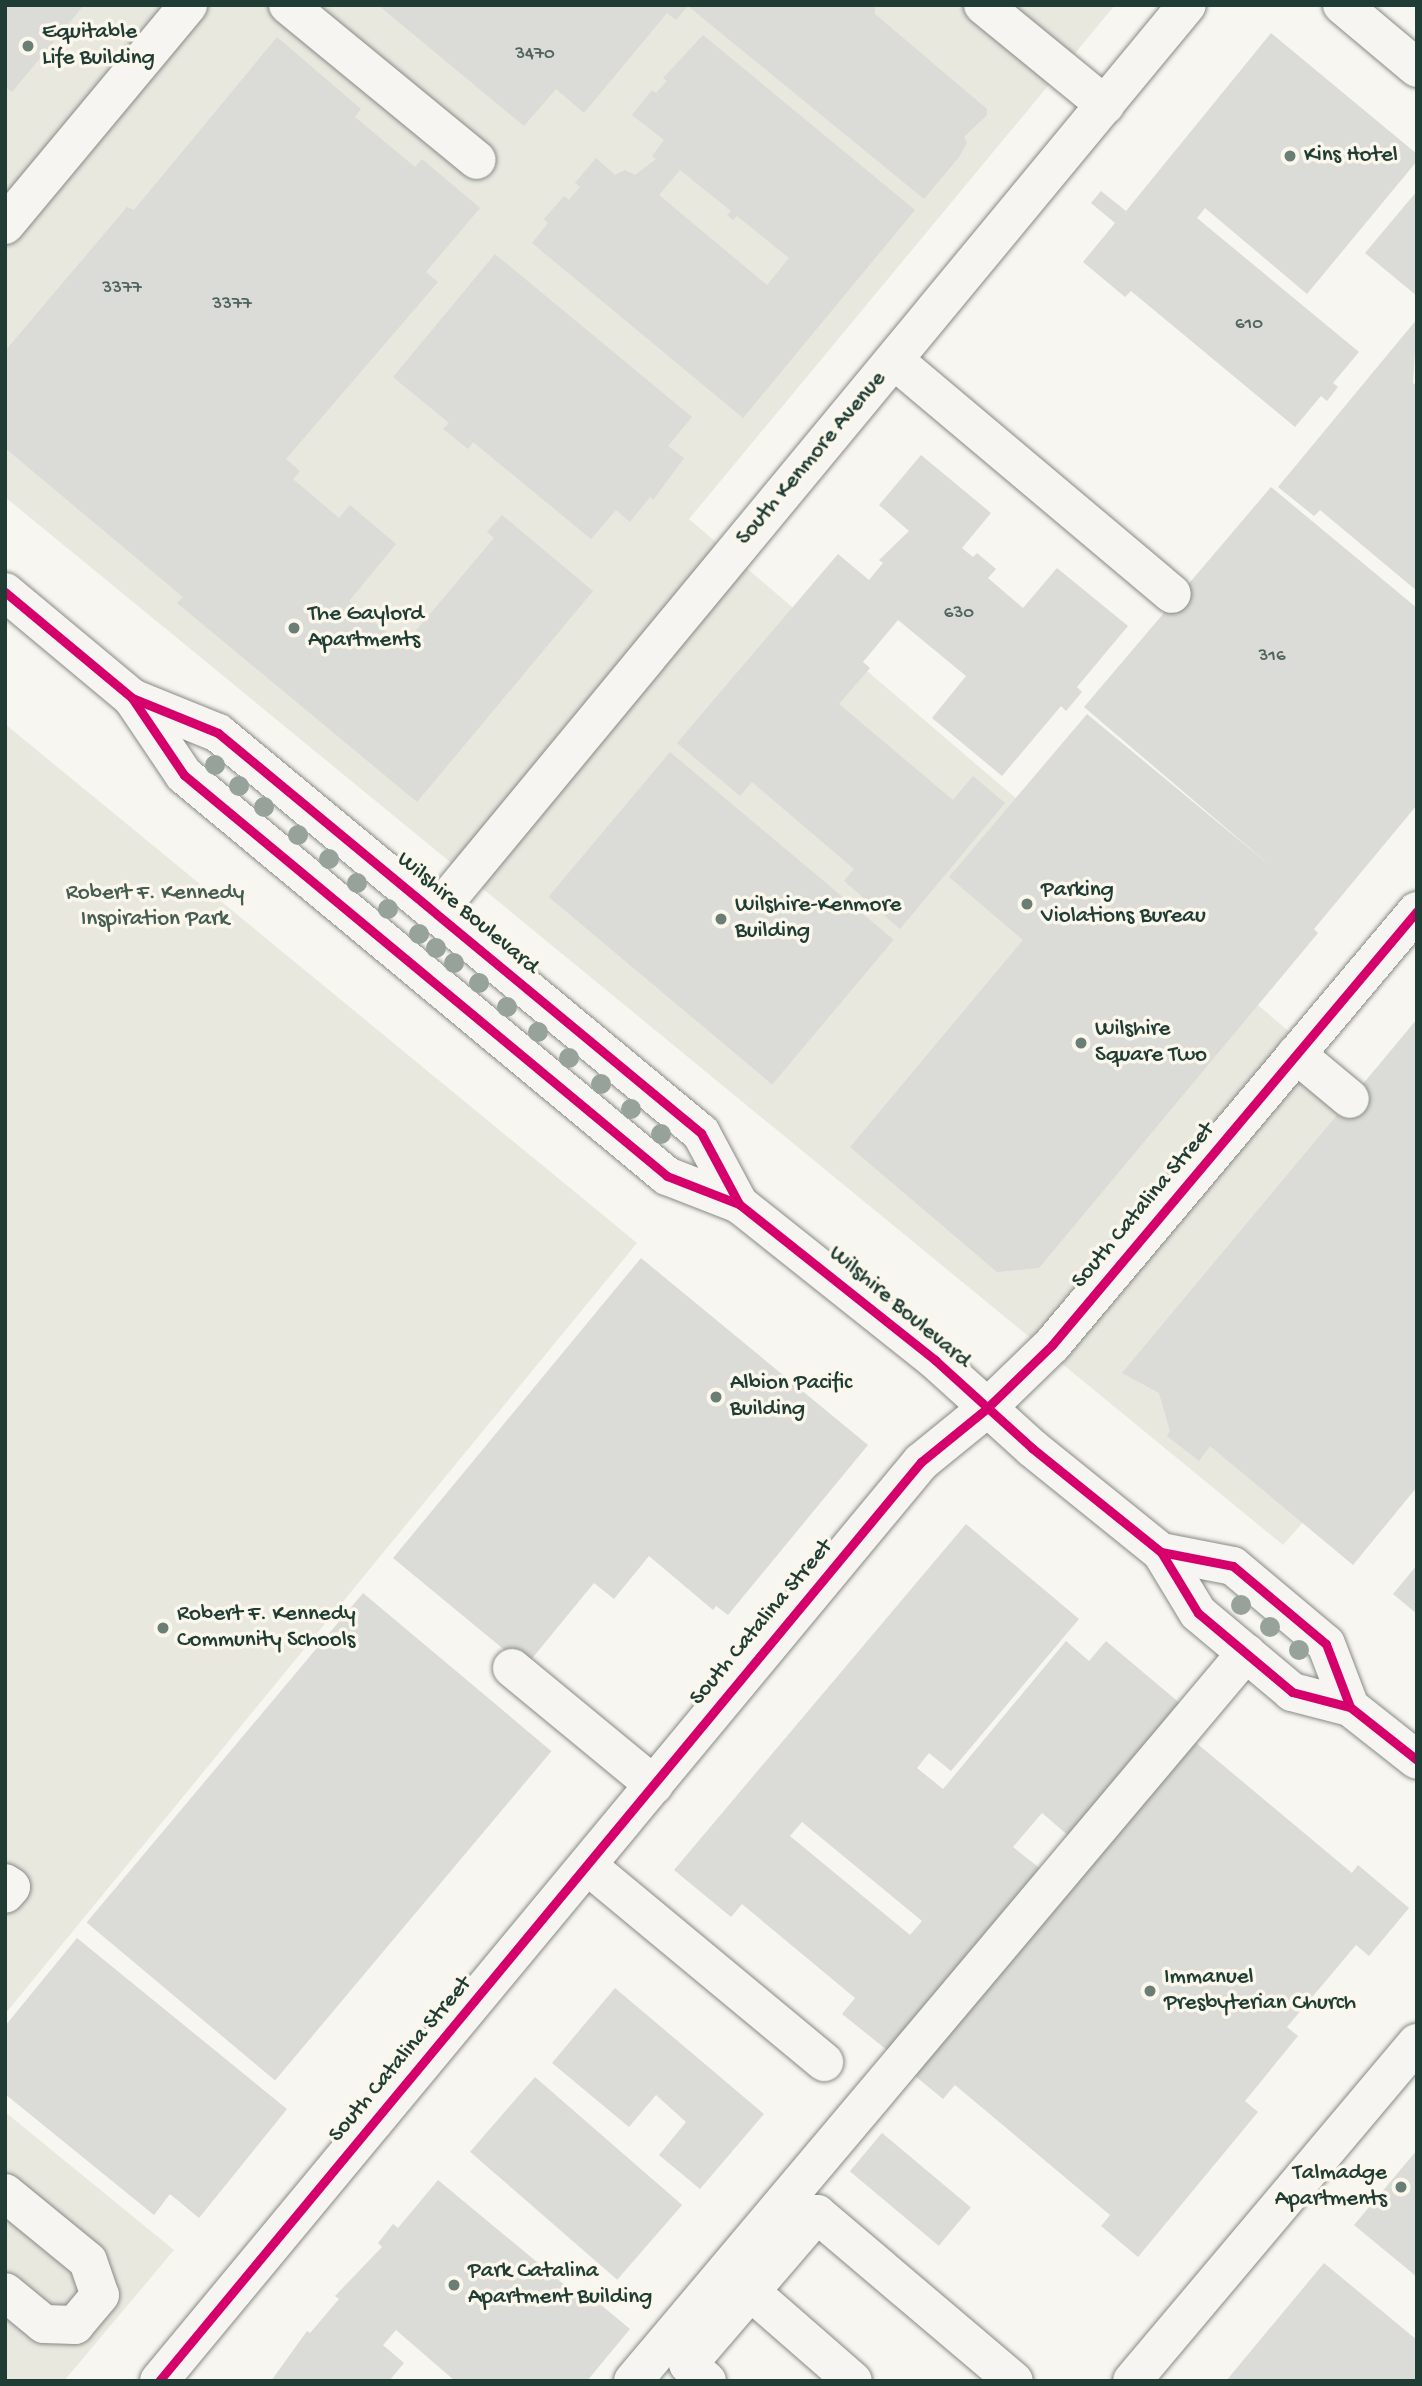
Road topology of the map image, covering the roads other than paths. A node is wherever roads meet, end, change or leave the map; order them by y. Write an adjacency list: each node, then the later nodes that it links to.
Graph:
1 (188, 5): 9 (street)
2 (288, 5): 8 (street)
3 (983, 5): 7 (street)
4 (1187, 5): 7 (street, South Kenmore Avenue)
5 (1342, 5): 6 (street)
6 (1417, 68)
7 (1105, 105): 10 (street, South Kenmore Avenue)
8 (477, 160)
9 (5, 225)
10 (894, 360): 12 (street); 15 (street, South Kenmore Avenue)
11 (5, 592): 13 (street, Wilshire Boulevard)
12 (1172, 594)
13 (132, 698): 15 (street, Wilshire Boulevard); 18 (street, Wilshire Boulevard)
14 (1417, 911): 16 (street, South Catalina Street)
15 (436, 914): 18 (street, Wilshire Boulevard)
16 (1296, 1054): 17 (street); 19 (street, South Catalina Street)
17 (1350, 1099)
18 (740, 1204): 19 (street, Wilshire Boulevard)
19 (986, 1409): 20 (street, Wilshire Boulevard); 25 (street, South Catalina Street)
20 (1161, 1552): 21 (street, Wilshire Boulevard); 23 (street, Wilshire Boulevard)
21 (1246, 1653): 23 (street, Wilshire Boulevard); 35 (street)
22 (512, 1668): 25 (street)
23 (1350, 1707): 24 (street, Wilshire Boulevard)
24 (1417, 1760)
25 (654, 1785): 26 (street, South Catalina Street)
26 (587, 1866): 30 (street); 34 (street, South Catalina Street)
27 (5, 1883): 28 (street)
28 (5, 1894)
29 (1417, 2043): 39 (street)
30 (824, 2062)
31 (5, 2193): 32 (street)
32 (5, 2292)
33 (751, 2292): 36 (street); 37 (street); 38 (street)
34 (159, 2381)
35 (633, 2381)
36 (707, 2381)
37 (853, 2381)
38 (1014, 2381)
39 (1132, 2381)

